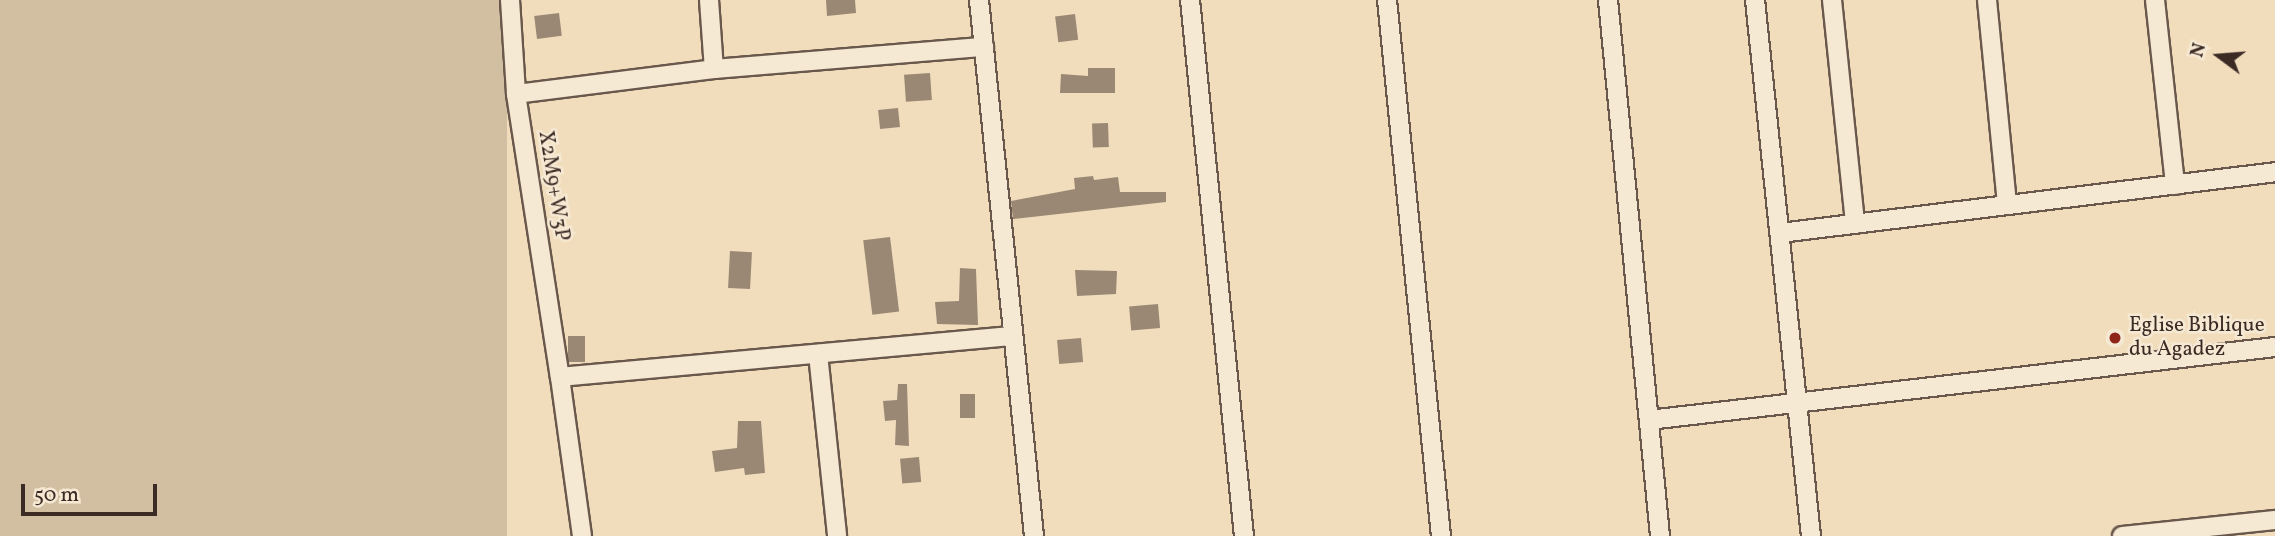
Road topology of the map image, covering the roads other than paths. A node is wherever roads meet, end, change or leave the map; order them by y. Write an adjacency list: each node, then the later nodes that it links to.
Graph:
1 (510, 0): 13 (street, X2M9+W3P)
2 (709, 0): 12 (street)
3 (979, 0): 11 (street)
4 (1190, 0): 29 (street)
5 (1387, 0): 30 (street)
6 (1608, 0): 24 (street)
7 (1755, 0): 18 (street)
8 (1832, 0): 17 (street)
9 (1987, 0): 16 (street)
10 (2155, 0): 15 (street)
11 (984, 47): 12 (street); 19 (street)
12 (714, 69): 13 (street)
13 (516, 94): 22 (street, X2M9+W3P)
14 (2275, 172): 15 (street)
15 (2175, 185): 16 (street)
16 (2007, 205): 17 (street)
17 (1855, 224): 18 (street)
18 (1780, 233): 23 (street)
19 (1013, 336): 21 (street); 28 (street)
20 (2275, 347): 23 (street)
21 (818, 354): 22 (street); 27 (street)
22 (560, 377): 26 (street, X2M9+W3P)
23 (1797, 402): 24 (street); 32 (street)
24 (1649, 420): 31 (street)
25 (2275, 520): 33 (street)
26 (582, 536)
27 (837, 536)
28 (1034, 536)
29 (1244, 536)
30 (1441, 536)
31 (1660, 536)
32 (1811, 536)
33 (2122, 536)

